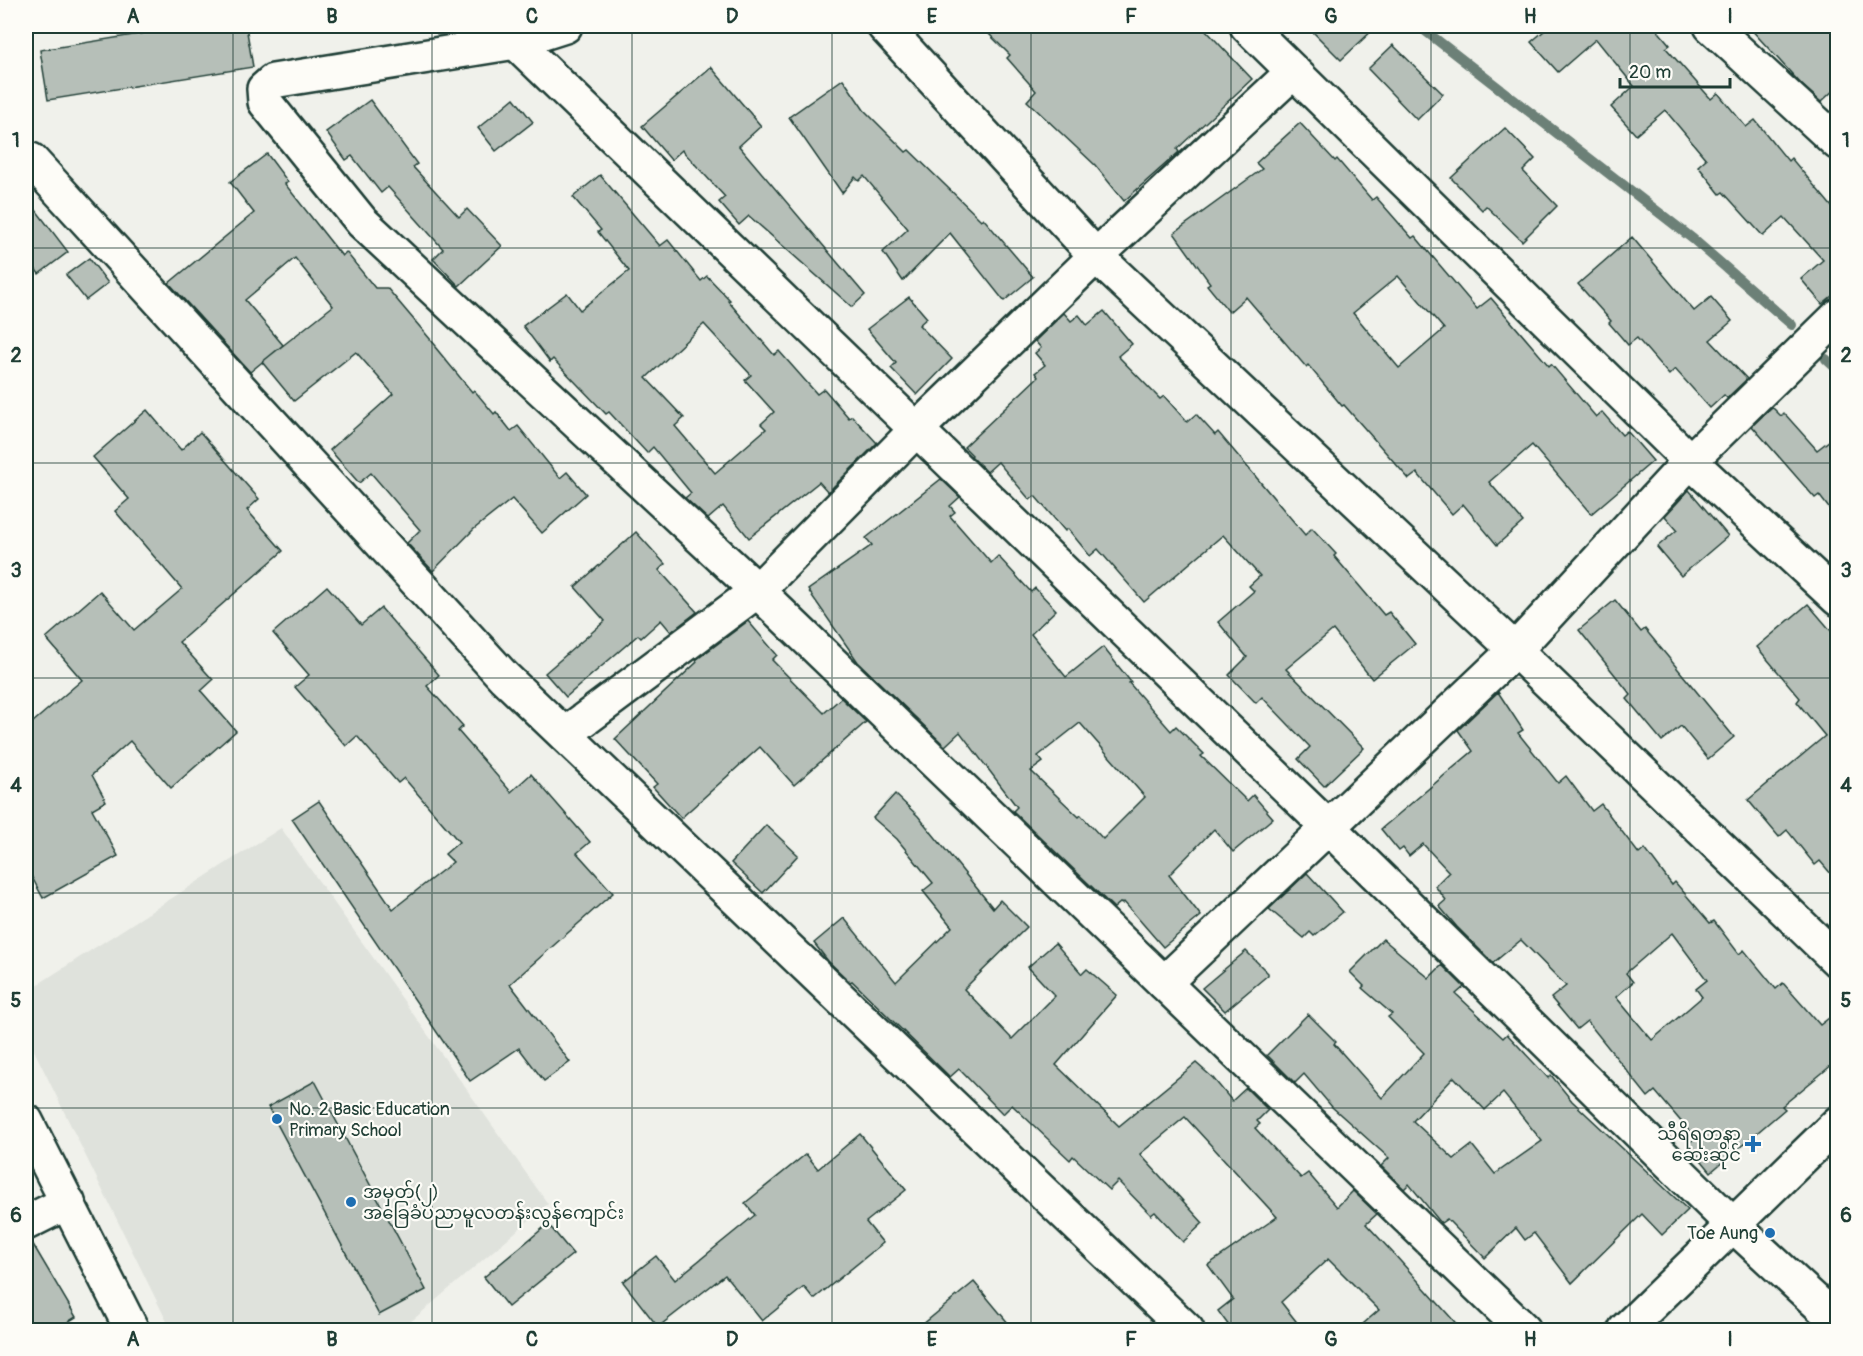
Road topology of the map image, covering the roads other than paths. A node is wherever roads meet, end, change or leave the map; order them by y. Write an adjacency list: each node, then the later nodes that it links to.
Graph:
1 (565, 26): 5 (street)
2 (884, 26): 9 (street)
3 (1247, 26): 6 (street)
4 (1711, 26): 7 (street)
5 (507, 34): 11 (street); 13 (street)
6 (1293, 72): 9 (street); 12 (street)
7 (1838, 143)
8 (31, 160): 16 (street)
9 (1096, 256): 11 (street); 15 (street)
10 (1831, 323): 12 (street)
11 (916, 430): 13 (street); 17 (street)
12 (1690, 461): 14 (street); 15 (street)
13 (757, 591): 16 (street); 19 (street)
14 (1838, 599)
15 (1515, 650): 17 (street); 18 (street)
16 (565, 734): 27 (street)
17 (1328, 827): 19 (street); 24 (street)
18 (1838, 961)
19 (1164, 983): 28 (street)
20 (26, 1121): 22 (street)
21 (1838, 1124): 24 (street)
22 (68, 1202): 23 (street); 26 (street)
23 (26, 1223)
24 (1734, 1226): 25 (street); 29 (street)
25 (1838, 1322)
26 (132, 1330)
27 (1187, 1330)
28 (1524, 1330)
29 (1625, 1330)

